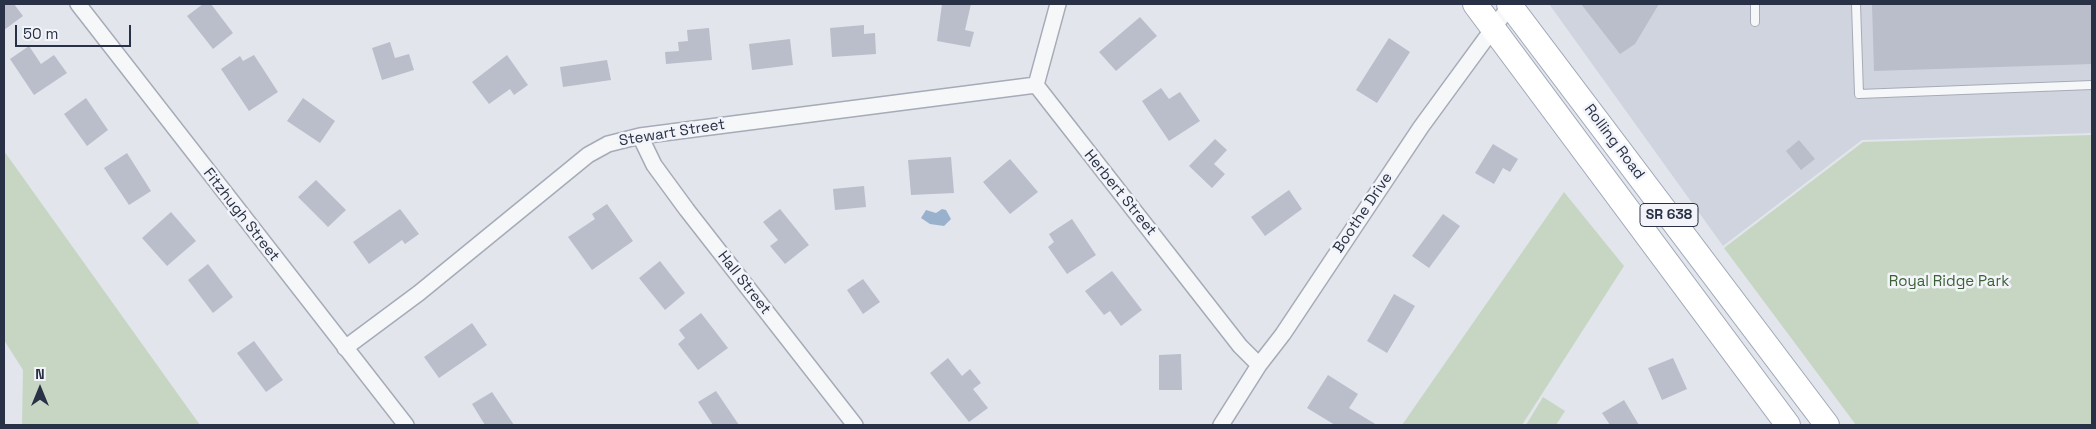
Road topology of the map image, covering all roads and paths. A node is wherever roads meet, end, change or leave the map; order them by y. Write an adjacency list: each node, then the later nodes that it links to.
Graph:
1 (78, 4): 12 (street, Fitzhugh Street)
2 (1058, 4): 9 (street)
3 (1475, 4): 8 (main road, Rolling Road / SR 638)
4 (1510, 4): 8 (street, Boothe Drive); 18 (main road, Rolling Road / SR 638)
5 (1755, 4): 7 (lane)
6 (1856, 4): 10 (lane)
7 (1755, 22)
8 (1492, 27): 13 (street, Boothe Drive); 17 (main road, Rolling Road / SR 638)
9 (1036, 85): 11 (street, Stewart Street); 13 (street, Herbert Street)
10 (2092, 85)
11 (640, 136): 12 (street, Stewart Street); 15 (street, Hall Street)
12 (345, 348): 14 (street, Fitzhugh Street)
13 (1259, 365): 16 (street, Boothe Drive)
14 (406, 425)
15 (855, 425)
16 (1221, 425)
17 (1788, 425)
18 (1827, 425)

